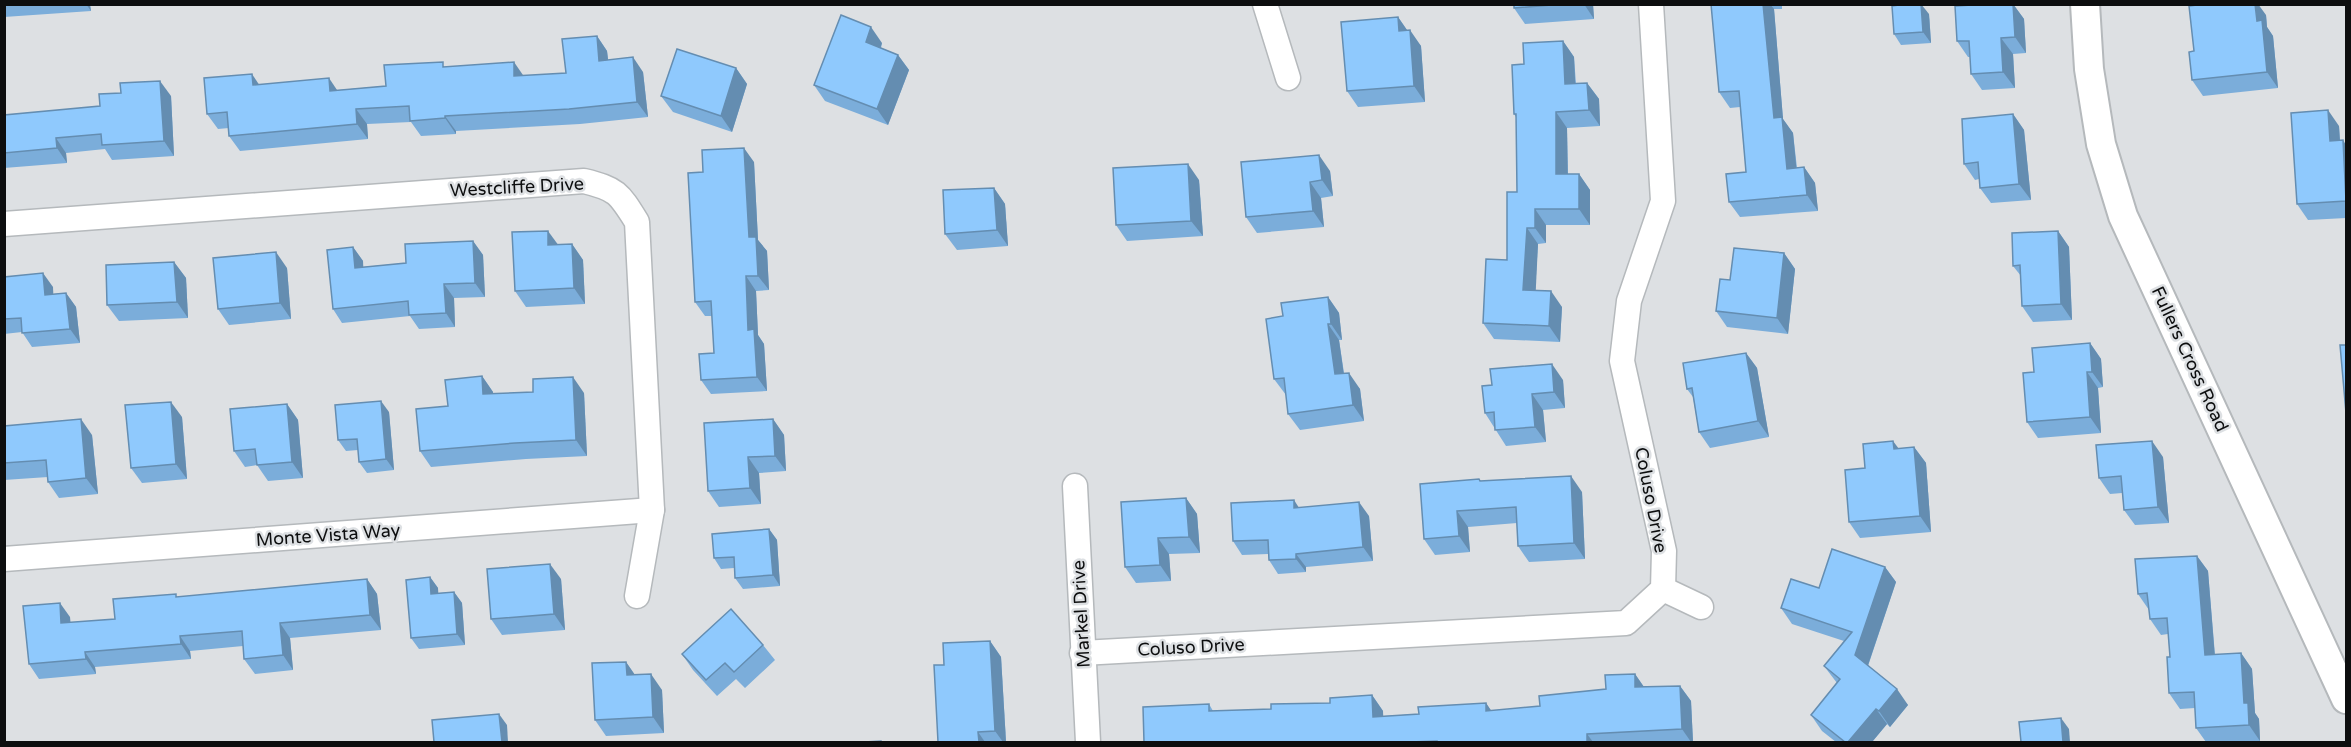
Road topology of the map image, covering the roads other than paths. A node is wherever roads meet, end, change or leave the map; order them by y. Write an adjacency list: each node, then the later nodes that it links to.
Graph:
1 (1265, 4): 4 (street)
2 (1651, 4): 9 (street, Coluso Drive)
3 (2085, 4): 13 (street, Fullers Cross Road)
4 (1288, 78)
5 (4, 224): 7 (street, Westcliffe Drive)
6 (1075, 486): 12 (street, Markel Drive)
7 (652, 510): 8 (street, Monte Vista Way); 10 (street, Westcliffe Drive)
8 (4, 559)
9 (1663, 589): 11 (street); 12 (street, Coluso Drive)
10 (637, 596)
11 (1701, 606)
12 (1082, 653): 14 (street, Markel Drive)
13 (2346, 699)
14 (1088, 742)

